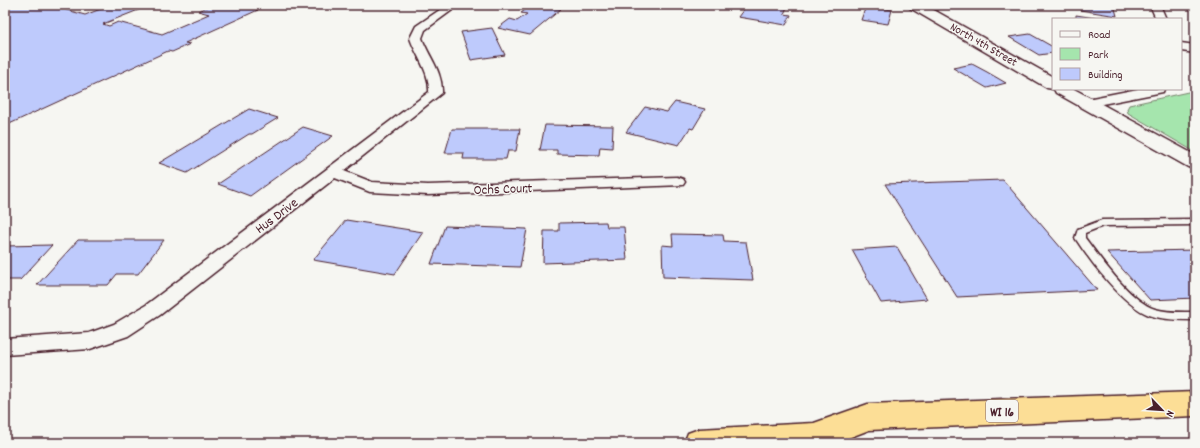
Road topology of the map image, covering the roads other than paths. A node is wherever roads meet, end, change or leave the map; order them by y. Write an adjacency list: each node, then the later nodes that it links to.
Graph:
1 (454, 5): 12 (street, Hus Drive)
2 (915, 5): 7 (street, North 4th Street)
3 (1155, 5): 4 (street)
4 (1161, 18)
5 (1182, 47): 6 (street)
6 (1195, 49)
7 (1052, 83)
8 (1064, 90): 10 (street)
9 (1153, 90): 10 (street)
10 (1087, 103): 11 (street)
11 (1195, 163)
12 (333, 172): 13 (street, Ochs Court); 16 (street, Hus Drive)
13 (677, 182)
14 (1195, 222): 15 (lane)
15 (1195, 316)
16 (5, 347)
17 (1195, 404): 18 (highway, WI 16)
18 (825, 440): 19 (highway, WI 16)
19 (699, 443)

